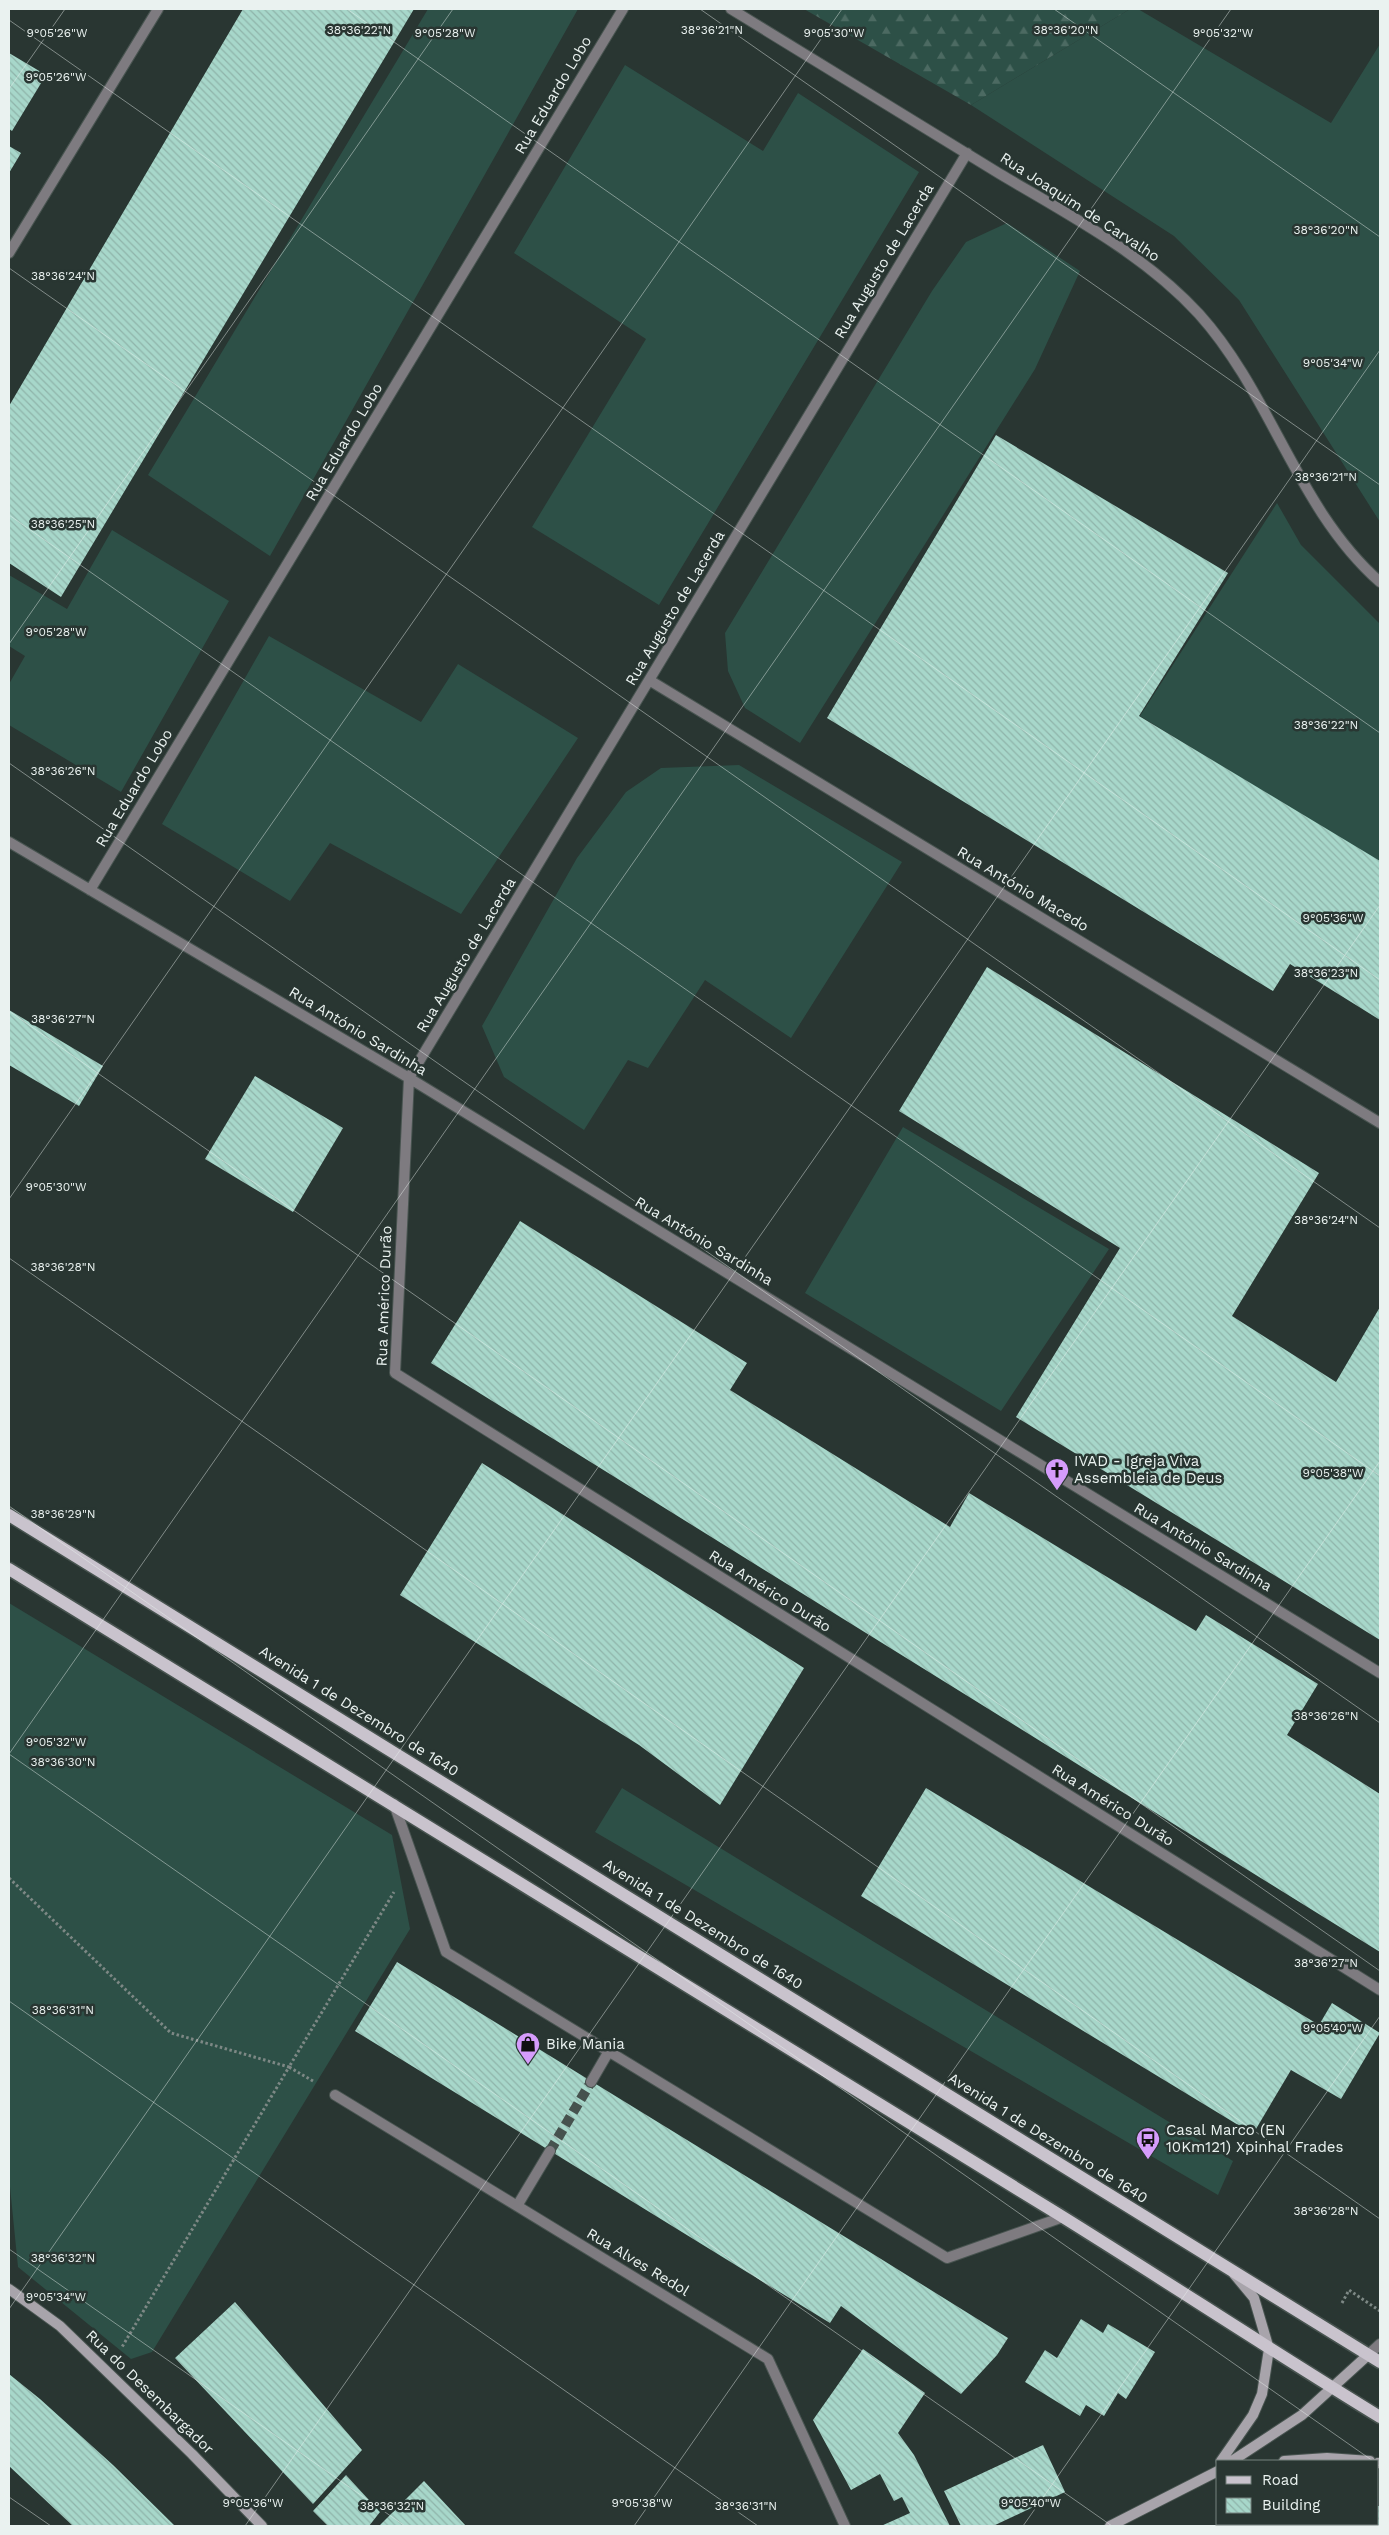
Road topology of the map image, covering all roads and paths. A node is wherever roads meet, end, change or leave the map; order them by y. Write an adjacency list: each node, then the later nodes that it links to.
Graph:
1 (158, 9): 5 (street)
2 (623, 9): 9 (street, Rua Eduardo Lobo)
3 (731, 9): 4 (street, Rua Joaquim de Carvalho)
4 (966, 153): 6 (street, Rua Joaquim de Carvalho); 7 (street, Rua Augusto de Lacerda)
5 (9, 253)
6 (1380, 582)
7 (649, 680): 10 (street, Rua Augusto de Lacerda); 11 (street, Rua António Macedo)
8 (9, 842): 9 (street, Rua António Sardinha)
9 (90, 890): 10 (street, Rua António Sardinha)
10 (409, 1078): 14 (street, Rua António Sardinha); 18 (street, Rua Américo Durão)
11 (1380, 1123)
12 (9, 1515): 26 (main road, Avenida 1 de Dezembro de 1640)
13 (9, 1569): 15 (main road)
14 (1380, 1673)
15 (394, 1804): 16 (street); 25 (main road)
16 (413, 1860): 19 (street); 20 (path)
17 (9, 1878): 20 (path)
18 (1380, 1990)
19 (609, 2051): 21 (street); 25 (street)
20 (289, 2067): 22 (path); 32 (path)
21 (591, 2082)
22 (334, 2095): 24 (street, Rua Alves Redol)
23 (550, 2151): 24 (street)
24 (517, 2206): 41 (street, Rua Alves Redol)
25 (1063, 2217): 29 (main road)
26 (1232, 2272): 29 (main road); 30 (main road, Avenida 1 de Dezembro de 1640)
27 (9, 2289): 32 (main road, Rua do Desembargador)
28 (1380, 2344): 30 (street)
29 (1269, 2350): 33 (main road); 35 (main road)
30 (1368, 2355): 31 (main road, Avenida 1 de Dezembro de 1640); 33 (main road)
31 (1380, 2362)
32 (107, 2372): 40 (main road, Rua do Desembargador)
33 (1332, 2388): 34 (main road); 36 (main road)
34 (1380, 2417)
35 (1222, 2460)
36 (1234, 2460)
37 (1299, 2460): 38 (main road)
38 (1356, 2460)
39 (1215, 2474): 42 (main road)
40 (262, 2526)
41 (846, 2526)
42 (1110, 2526)

